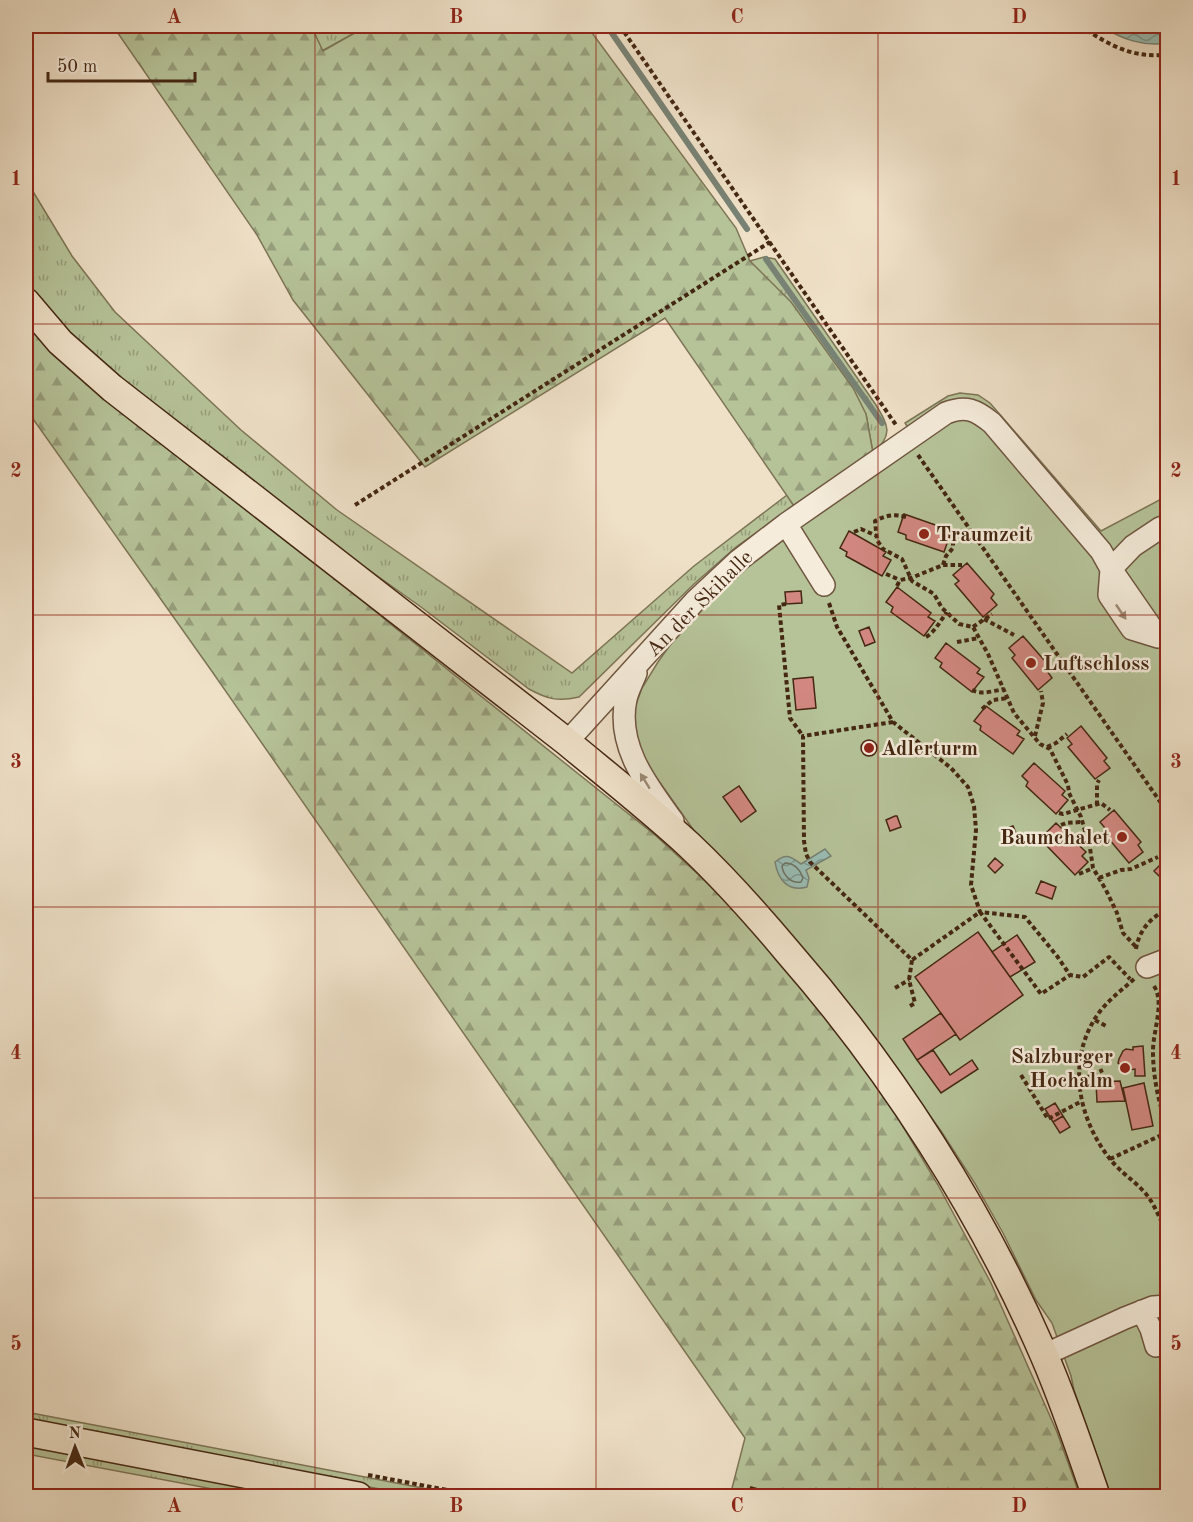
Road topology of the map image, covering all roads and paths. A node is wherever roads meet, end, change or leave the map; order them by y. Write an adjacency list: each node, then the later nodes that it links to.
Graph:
1 (620, 26): 4 (path)
2 (1081, 26): 3 (path)
3 (1167, 54)
4 (770, 242): 6 (path); 7 (path)
5 (26, 302): 43 (main road)
6 (907, 440): 9 (street, An der Skihalle); 17 (street, An der Skihalle); 50 (path)
7 (355, 505)
8 (906, 517): 12 (path)
9 (786, 524): 21 (street); 33 (street, An der Skihalle)
10 (1167, 525): 17 (street)
11 (854, 532): 12 (path)
12 (877, 536): 19 (path)
13 (1167, 538): 17 (street)
14 (953, 541): 15 (path)
15 (943, 565): 16 (path); 19 (path)
16 (962, 565)
17 (1112, 569): 30 (street, An der Skihalle, one-way to 30)
18 (886, 574): 20 (path)
19 (911, 578): 20 (path); 24 (path)
20 (900, 580): 22 (path)
21 (824, 585): 39 (path)
22 (897, 586)
23 (786, 604): 41 (path)
24 (946, 612): 27 (path); 29 (path)
25 (992, 614): 26 (path)
26 (984, 619): 27 (path); 28 (path)
27 (973, 627): 31 (path)
28 (1014, 635)
29 (926, 637)
30 (1158, 637)
31 (979, 638): 32 (path); 34 (path)
32 (957, 642)
33 (641, 660): 43 (street, An der Skihalle); 53 (street, one-way to 33)
34 (1004, 689): 35 (path); 37 (path)
35 (972, 690)
36 (1041, 691): 42 (path)
37 (1008, 698): 38 (path); 42 (path)
38 (982, 709)
39 (893, 722): 41 (path); 59 (path)
40 (1068, 734): 44 (path)
41 (803, 736): 62 (path)
42 (1035, 737): 44 (path)
43 (567, 742): 53 (main road)
44 (1046, 747): 48 (path)
45 (1099, 780): 46 (path)
46 (1097, 805): 47 (path); 48 (path)
47 (1110, 810)
48 (1077, 811): 49 (path); 51 (path)
49 (1059, 813)
50 (1167, 813)
51 (1082, 822): 52 (path); 55 (path)
52 (1061, 825)
53 (690, 846): 79 (main road)
54 (1158, 857): 57 (path)
55 (1093, 868): 56 (path); 57 (path)
56 (1079, 874)
57 (1099, 878): 60 (path)
58 (1167, 909): 60 (path)
59 (980, 912): 62 (path); 64 (path); 64 (path)
60 (1136, 947): 63 (path)
61 (1167, 959): 63 (street)
62 (912, 960): 65 (path)
63 (1141, 973): 64 (path); 68 (path); 74 (path)
64 (1070, 975)
65 (909, 980): 66 (path); 67 (path)
66 (895, 988)
67 (910, 1006)
68 (1095, 1020): 69 (path); 72 (path)
69 (1106, 1026)
70 (1103, 1070): 72 (path)
71 (1021, 1075): 73 (path)
72 (1079, 1081): 73 (path)
73 (1082, 1101): 75 (path)
74 (1167, 1131): 75 (path)
75 (1110, 1159): 76 (path)
76 (1167, 1234)
77 (1154, 1308): 78 (street); 79 (street)
78 (1162, 1340)
79 (1044, 1355): 82 (main road)
80 (26, 1432): 81 (main road)
81 (358, 1497)
82 (1096, 1497)

